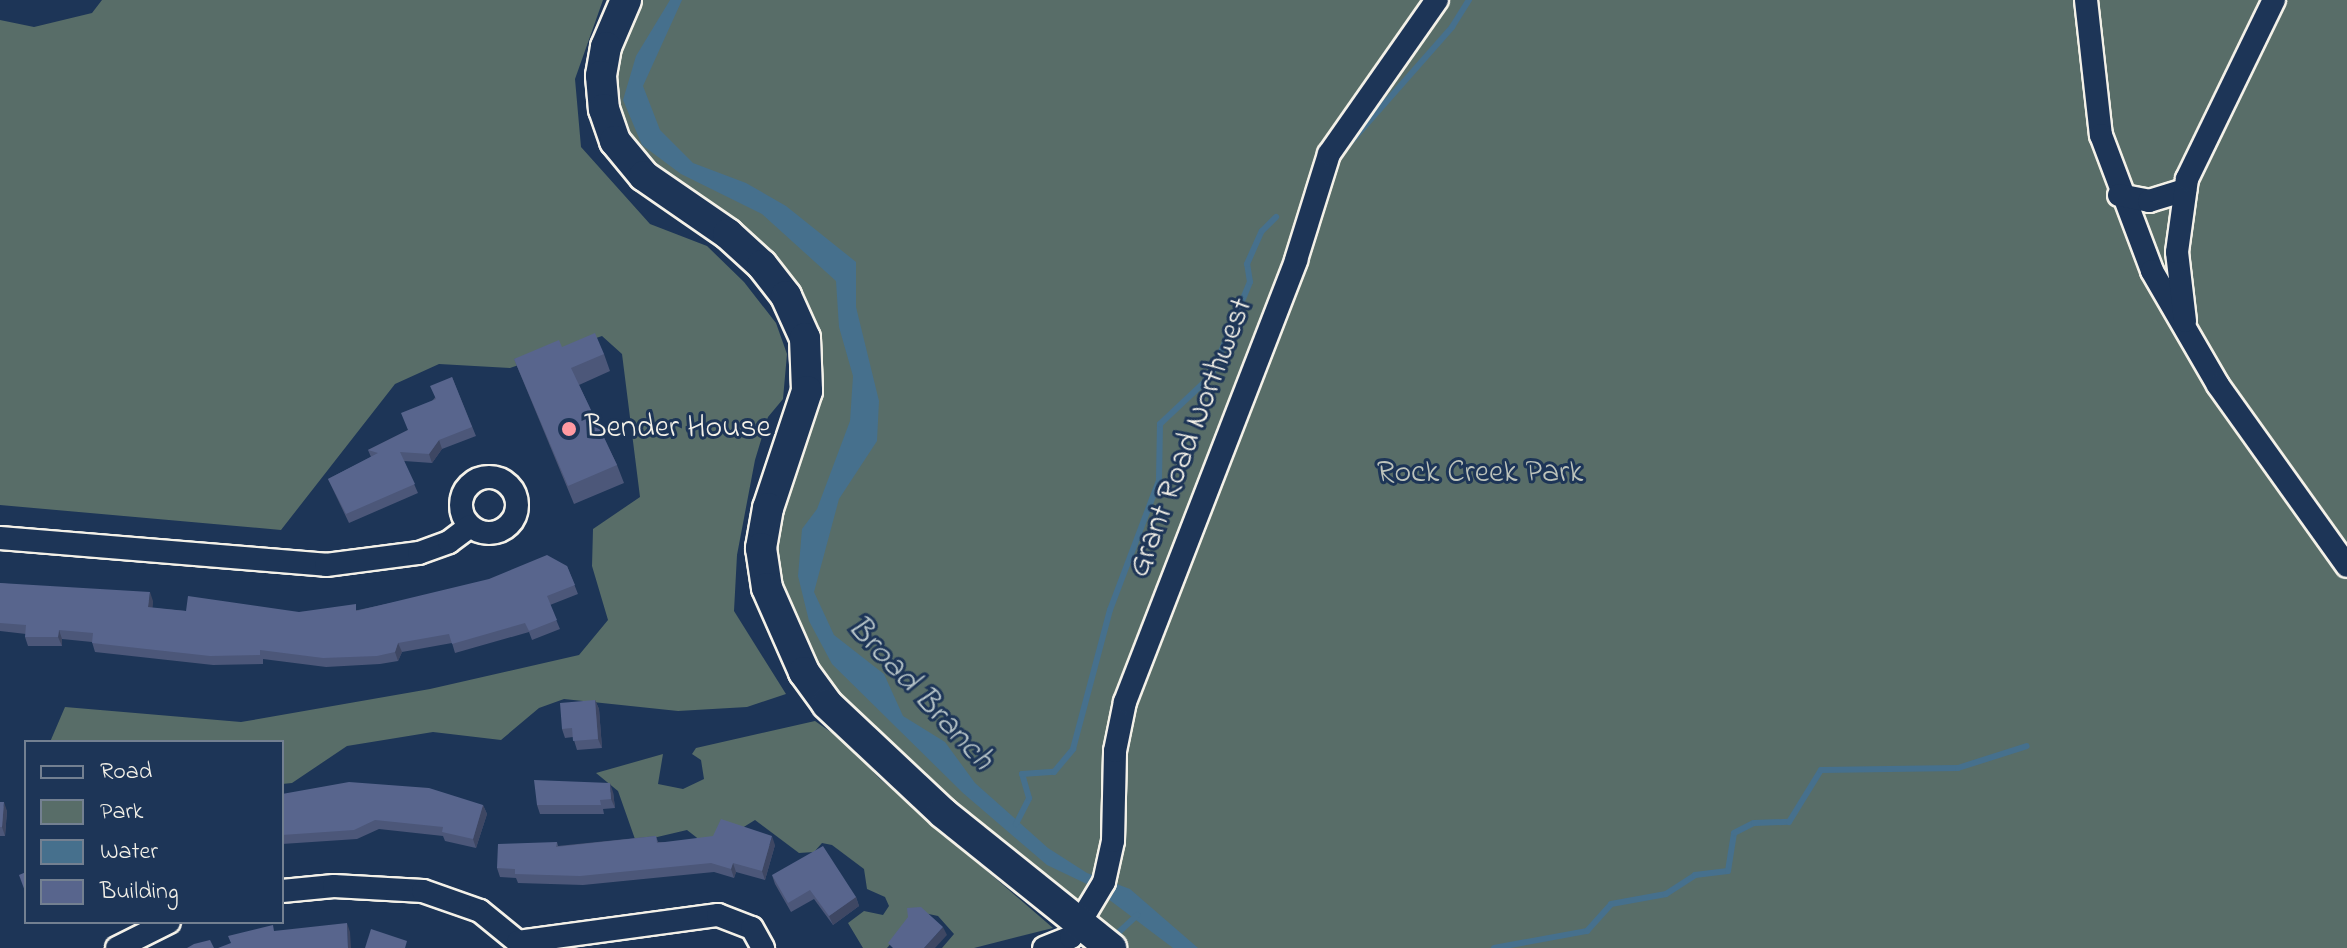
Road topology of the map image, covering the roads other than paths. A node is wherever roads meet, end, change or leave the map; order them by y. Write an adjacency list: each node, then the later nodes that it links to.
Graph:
1 (626, 0): 13 (main road)
2 (1437, 0): 13 (street, Grant Road Northwest)
3 (2086, 0): 6 (street)
4 (2274, 0): 5 (street)
5 (2185, 190): 6 (street); 7 (street)
6 (2119, 195): 7 (street)
7 (2187, 334): 10 (street)
8 (470, 526): 9 (street)
9 (0, 538)
10 (2347, 566)
11 (284, 891): 14 (street)
12 (165, 924): 15 (street)
13 (1080, 926): 17 (street); 18 (main road)
14 (519, 945): 16 (street)
15 (117, 948)
16 (763, 948)
17 (1044, 948)
18 (1111, 948)

